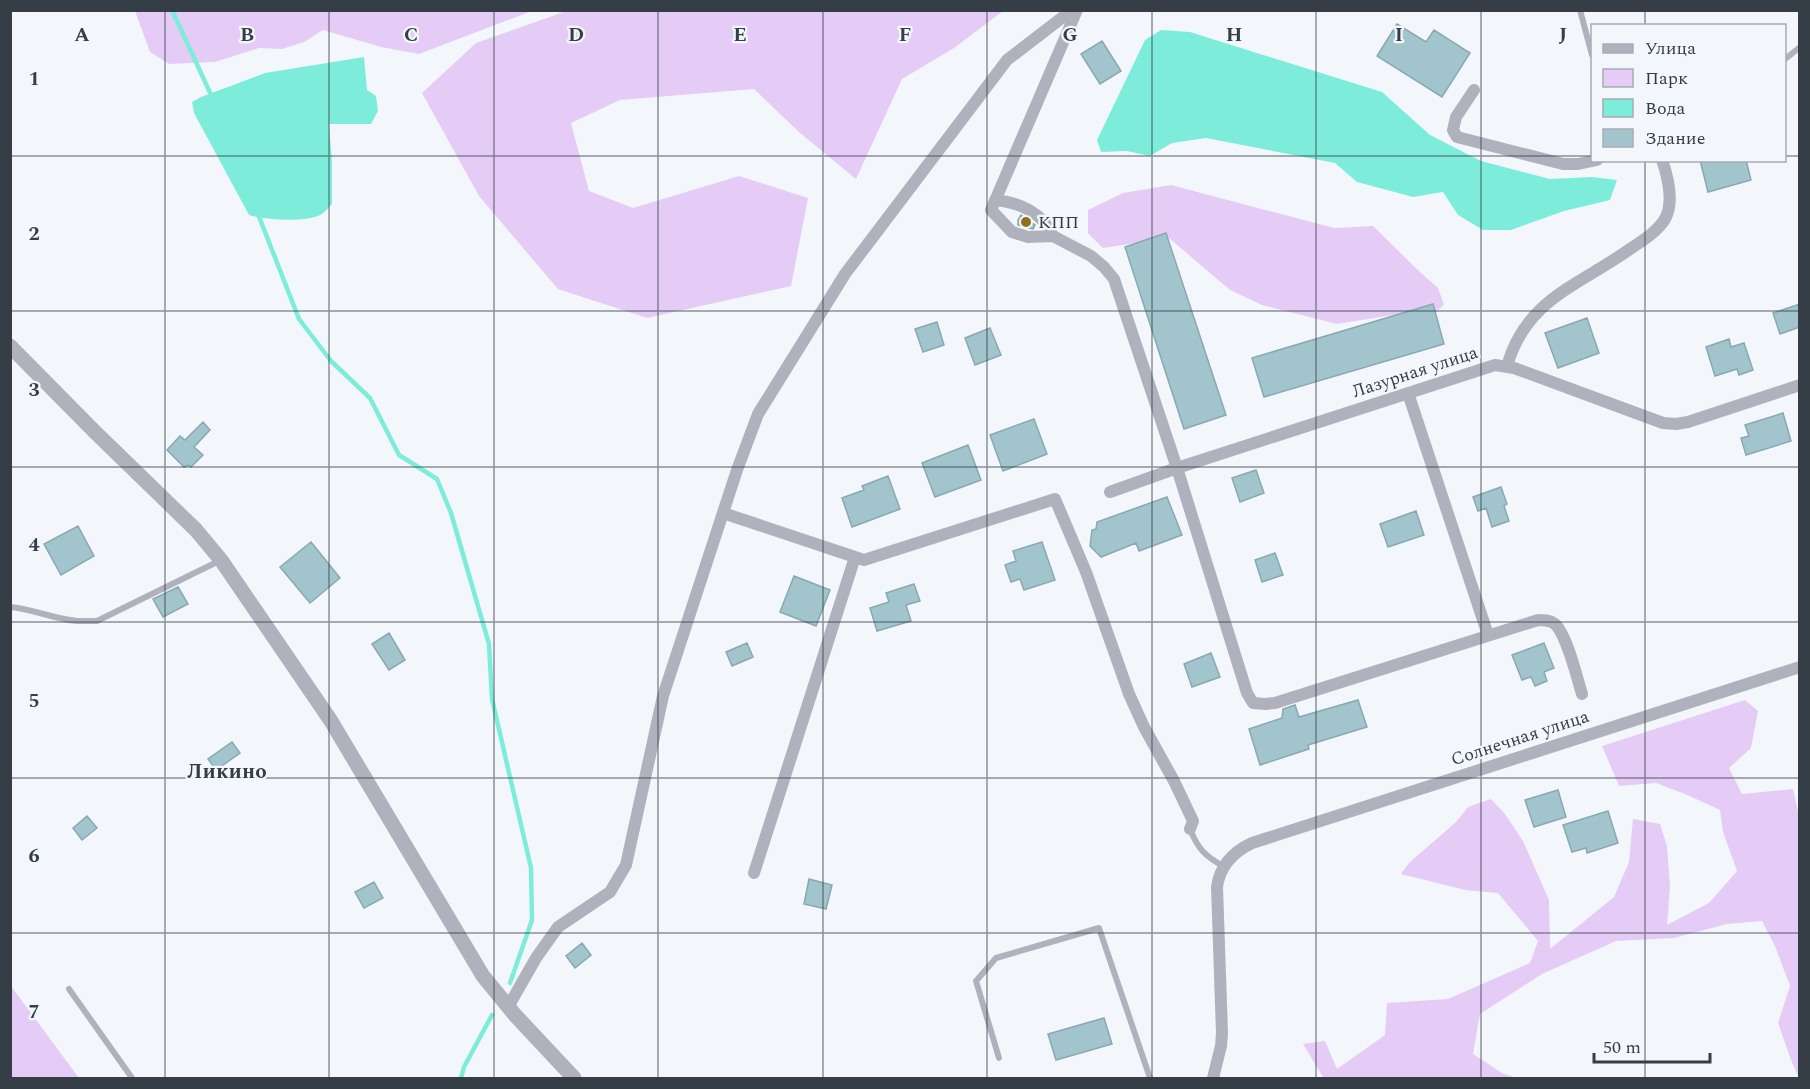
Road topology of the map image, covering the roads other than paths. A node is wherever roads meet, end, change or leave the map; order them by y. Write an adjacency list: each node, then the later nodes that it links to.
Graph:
1 (1072, 10): 18 (street)
2 (1077, 10): 10 (street)
3 (1580, 10): 5 (lane)
4 (1800, 46): 6 (lane)
5 (1591, 48)
6 (1786, 59)
7 (1474, 90): 8 (street)
8 (1591, 161)
9 (1662, 162): 13 (street)
10 (993, 205): 11 (street); 11 (street)
11 (1053, 236): 16 (street)
12 (10, 346): 20 (street)
13 (1507, 366): 14 (street, Лазурная улица); 15 (street, Лазурная улица)
14 (1800, 385)
15 (1408, 393): 16 (street, Лазурная улица); 22 (street)
16 (1177, 468): 17 (street, Лазурная улица); 22 (street)
17 (1110, 492)
18 (723, 513): 19 (street); 29 (street)
19 (855, 557): 25 (street); 27 (street)
20 (221, 560): 21 (lane); 29 (street)
21 (10, 607)
22 (1488, 634): 24 (street)
23 (1800, 667): 26 (street, Солнечная улица)
24 (1582, 694)
25 (1190, 830): 26 (lane)
26 (1223, 866): 34 (street)
27 (753, 873)
28 (69, 989): 31 (lane)
29 (508, 1006): 32 (street)
30 (999, 1058): 33 (lane)
31 (132, 1078)
32 (574, 1078)
33 (1150, 1078)
34 (1213, 1078)

